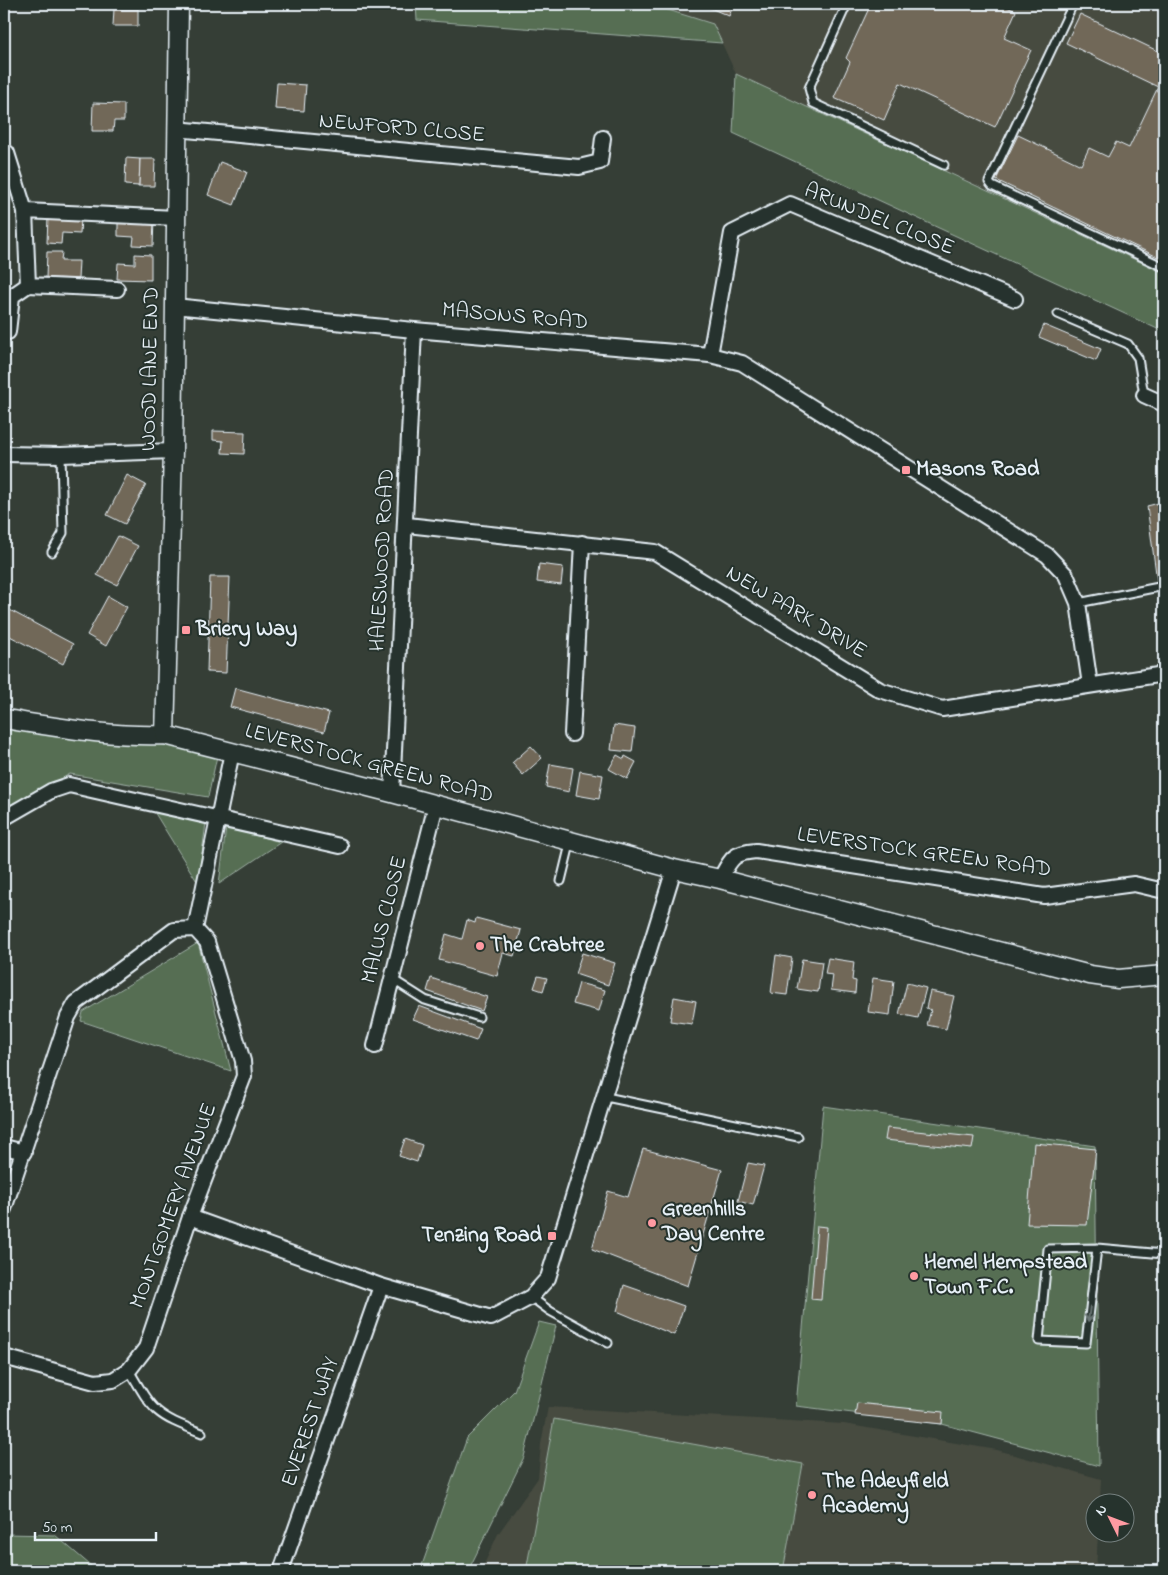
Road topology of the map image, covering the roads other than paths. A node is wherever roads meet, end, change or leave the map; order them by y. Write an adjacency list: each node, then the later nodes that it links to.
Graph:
1 (179, 4): 4 (street, WOOD LANE END)
2 (847, 4): 7 (lane)
3 (1073, 4): 10 (lane)
4 (176, 129): 5 (street, NEWFORD CLOSE); 9 (street, WOOD LANE END)
5 (603, 138)
6 (4, 153): 8 (street)
7 (944, 165)
8 (25, 211): 9 (street); 11 (street)
9 (176, 218): 14 (street, WOOD LANE END)
10 (1164, 267)
11 (28, 285): 12 (street); 17 (street)
12 (117, 289)
13 (1015, 299): 18 (street, ARUNDEL CLOSE)
14 (174, 306): 16 (street, MASONS ROAD); 21 (street, WOOD LANE END)
15 (1058, 314): 19 (lane)
16 (414, 330): 18 (street, MASONS ROAD); 24 (street, HALESWOOD ROAD)
17 (4, 332)
18 (710, 355): 28 (street, MASONS ROAD)
19 (1144, 395): 20 (street)
20 (1164, 404)
21 (173, 451): 23 (street); 33 (street, WOOD LANE END)
22 (4, 454): 23 (street)
23 (61, 455): 26 (lane)
24 (407, 525): 25 (street, NEW PARK DRIVE); 35 (street, HALESWOOD ROAD)
25 (582, 543): 30 (street, NEW PARK DRIVE); 32 (street)
26 (52, 552)
27 (1164, 586): 28 (lane)
28 (1078, 603): 30 (street, MASONS ROAD)
29 (1164, 674): 30 (street, NEW PARK DRIVE)
30 (1090, 684)
31 (4, 718): 33 (street, LEVERSTOCK GREEN ROAD)
32 (572, 734)
33 (165, 735): 34 (street, LEVERSTOCK GREEN ROAD)
34 (232, 752): 35 (street, LEVERSTOCK GREEN ROAD); 38 (street)
35 (392, 793): 36 (street, LEVERSTOCK GREEN ROAD)
36 (436, 804): 39 (street, LEVERSTOCK GREEN ROAD); 47 (street, MALUS CLOSE)
37 (4, 818): 38 (street)
38 (217, 820): 40 (street); 45 (street)
39 (571, 840): 41 (street, LEVERSTOCK GREEN ROAD); 43 (lane)
40 (340, 846)
41 (674, 869): 42 (street, LEVERSTOCK GREEN ROAD); 50 (street)
42 (720, 879): 44 (street, LEVERSTOCK GREEN ROAD); 46 (street, LEVERSTOCK GREEN ROAD)
43 (561, 880)
44 (1164, 890)
45 (195, 929): 53 (street); 55 (street, MONTGOMERY AVENUE)
46 (1164, 975)
47 (392, 979): 48 (lane); 49 (street, MALUS CLOSE)
48 (479, 1017)
49 (375, 1046)
50 (606, 1097): 51 (lane); 59 (street)
51 (798, 1137)
52 (4, 1147): 53 (street)
53 (24, 1152): 54 (street)
54 (4, 1209)
55 (190, 1218): 58 (street); 62 (street, MONTGOMERY AVENUE)
56 (1097, 1248): 56 (lane, one-way to 56); 57 (lane)
57 (1164, 1254)
58 (381, 1286): 59 (street); 64 (street, EVEREST WAY)
59 (531, 1297): 60 (lane)
60 (608, 1343)
61 (4, 1357): 62 (street, MONTGOMERY AVENUE)
62 (130, 1370): 63 (lane)
63 (202, 1432)
64 (281, 1571)

